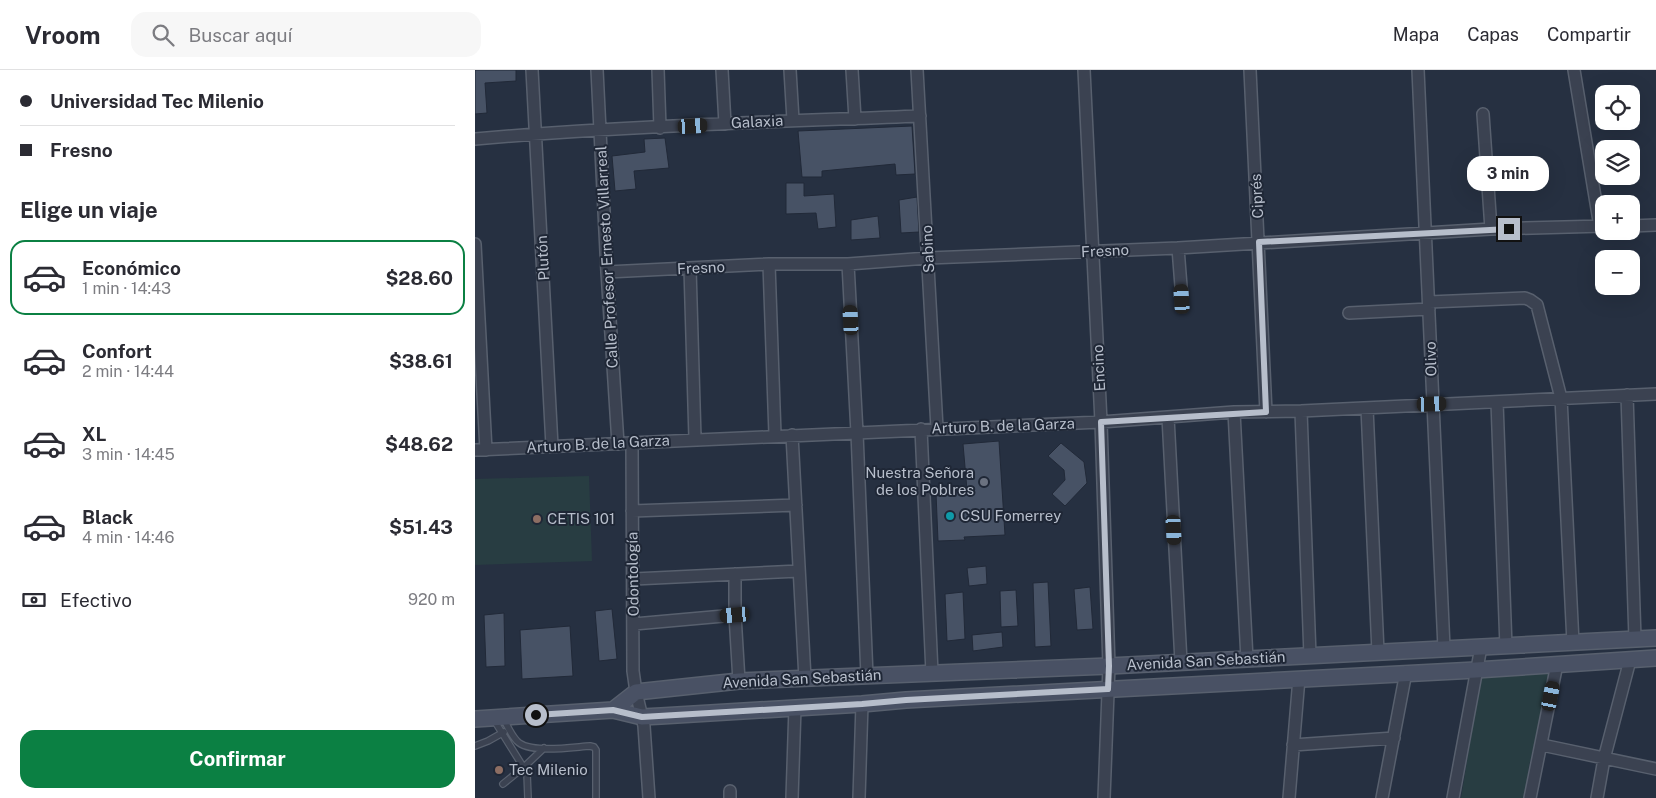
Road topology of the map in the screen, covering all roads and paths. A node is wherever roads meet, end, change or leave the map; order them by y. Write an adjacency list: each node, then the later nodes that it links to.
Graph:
1 (532, 70): 19 (street, Plutón)
2 (597, 70): 18 (street, Calle Profesor Ernesto Villarreal)
3 (658, 70): 17 (street)
4 (722, 70): 16 (street)
5 (790, 70): 15 (street)
6 (852, 70): 14 (street)
7 (917, 70): 13 (street, Sabino)
8 (1084, 70): 30 (street, Encino)
9 (1250, 70): 27 (street, Ciprés)
10 (1418, 70): 26 (street, Olivo)
11 (1574, 70): 21 (street)
12 (1483, 114): 25 (street)
13 (920, 116): 14 (street, Galaxia); 31 (street, Sabino)
14 (855, 119): 15 (street, Galaxia)
15 (793, 120): 16 (street, Galaxia)
16 (725, 124): 17 (street, Galaxia)
17 (661, 128): 18 (street, Galaxia)
18 (600, 130): 19 (street, Galaxia); 35 (street, Calle Profesor Ernesto Villarreal)
19 (537, 133): 20 (street, Galaxia); 58 (street, Plutón)
20 (475, 138)
21 (1596, 195)
22 (1656, 225): 23 (street)
23 (1640, 226)
24 (1595, 227): 25 (street, Fresno)
25 (1491, 229): 26 (street, Fresno)
26 (1425, 233): 27 (street, Fresno); 37 (street, Olivo)
27 (1259, 242): 29 (street, Fresno); 47 (street, Ciprés)
28 (475, 244): 59 (street)
29 (1179, 248): 30 (street, Fresno); 36 (street)
30 (1093, 252): 31 (street, Fresno); 49 (street, Encino)
31 (928, 258): 33 (street, Fresno); 50 (street, Sabino)
32 (769, 264): 33 (street, Fresno); 34 (street, Fresno); 54 (street)
33 (848, 264): 52 (street)
34 (690, 268): 35 (street, Fresno); 55 (street)
35 (607, 272): 57 (street, Calle Profesor Ernesto Villarreal)
36 (1182, 299)
37 (1429, 306): 38 (street); 41 (street); 43 (street, Olivo)
38 (1349, 313)
39 (1656, 394): 40 (street, Arturo B. de la Garza)
40 (1627, 395): 41 (street, Arturo B. de la Garza); 68 (street)
41 (1561, 398): 42 (street, Arturo B. de la Garza); 69 (street)
42 (1497, 402): 43 (street, Arturo B. de la Garza); 70 (street)
43 (1432, 404): 44 (street, Arturo B. de la Garza); 71 (street, Olivo)
44 (1367, 408): 45 (street, Arturo B. de la Garza); 73 (street)
45 (1301, 411): 47 (street, Arturo B. de la Garza); 74 (street)
46 (1234, 412): 47 (street, Arturo B. de la Garza); 48 (street, Arturo B. de la Garza); 76 (street)
47 (1266, 412)
48 (1168, 417): 49 (street, Arturo B. de la Garza); 78 (street)
49 (1101, 422): 50 (street, Arturo B. de la Garza); 80 (street, Encino)
50 (937, 428): 51 (street, Arturo B. de la Garza)
51 (921, 429): 52 (street, Arturo B. de la Garza); 83 (street)
52 (857, 433): 53 (street, Arturo B. de la Garza); 84 (street)
53 (792, 435): 54 (street, Arturo B. de la Garza); 60 (street)
54 (775, 436): 55 (street, Arturo B. de la Garza)
55 (695, 440): 56 (street, Arturo B. de la Garza)
56 (632, 443): 57 (street, Arturo B. de la Garza); 61 (street, Odontología)
57 (619, 444): 58 (street, Arturo B. de la Garza)
58 (552, 446): 59 (street, Arturo B. de la Garza)
59 (481, 450)
60 (796, 505): 61 (street); 62 (street)
61 (632, 511): 64 (street, Odontología)
62 (799, 571): 63 (street); 86 (street)
63 (735, 574): 64 (street); 65 (street)
64 (634, 579): 66 (street, Odontología)
65 (735, 615): 66 (street); 87 (street)
66 (633, 624): 89 (street, Odontología)
67 (1656, 638): 68 (main road, Avenida San Sebastián)
68 (1635, 639): 69 (main road, Avenida San Sebastián)
69 (1573, 643): 70 (main road, Avenida San Sebastián)
70 (1506, 646): 72 (main road, Avenida San Sebastián)
71 (1443, 648): 72 (main road, Avenida San Sebastián); 73 (main road, Avenida San Sebastián)
72 (1481, 648): 81 (street)
73 (1378, 652): 74 (main road, Avenida San Sebastián)
74 (1310, 656): 76 (main road, Avenida San Sebastián)
75 (1656, 658): 77 (main road, Avenida San Sebastián)
76 (1247, 659): 78 (main road, Avenida San Sebastián)
77 (1629, 660): 79 (main road, Avenida San Sebastián); 100 (street)
78 (1181, 662): 80 (main road, Avenida San Sebastián)
79 (1557, 664): 81 (main road, Avenida San Sebastián); 97 (street)
80 (1109, 666): 83 (main road, Avenida San Sebastián); 88 (street, Encino)
81 (1476, 670): 82 (main road, Avenida San Sebastián); 112 (street)
82 (1406, 672): 85 (main road, Avenida San Sebastián); 95 (street)
83 (932, 673): 84 (main road, Avenida San Sebastián)
84 (867, 676): 86 (main road, Avenida San Sebastián)
85 (1299, 678): 88 (main road, Avenida San Sebastián); 96 (street)
86 (805, 679): 87 (main road, Avenida San Sebastián)
87 (739, 681): 89 (main road, Avenida San Sebastián)
88 (1108, 689): 90 (main road, Avenida San Sebastián); 109 (street, Encino)
89 (639, 704): 91 (main road, Avenida San Sebastián); 92 (main road); 92 (main road, Avenida San Sebastián); 106 (street, Odontología)
90 (862, 704): 91 (main road, Avenida San Sebastián); 108 (street)
91 (795, 707): 107 (street)
92 (613, 710): 94 (main road, Avenida San Sebastián)
93 (475, 719): 94 (main road, Avenida San Sebastián)
94 (505, 722): 98 (lane); 99 (lane); 101 (lane)
95 (1394, 738): 96 (street); 111 (street)
96 (1293, 745): 110 (street)
97 (1542, 745): 100 (street); 113 (street)
98 (475, 746)
99 (544, 748): 101 (lane); 105 (lane)
100 (1604, 759): 102 (street); 114 (street)
101 (524, 767): 103 (lane); 104 (lane)
102 (1656, 769)
103 (503, 784)
104 (528, 798)
105 (596, 798)
106 (649, 798)
107 (793, 798)
108 (859, 798)
109 (1104, 798)
110 (1289, 798)
111 (1382, 798)
112 (1453, 798)
113 (1530, 798)
114 (1597, 798)

